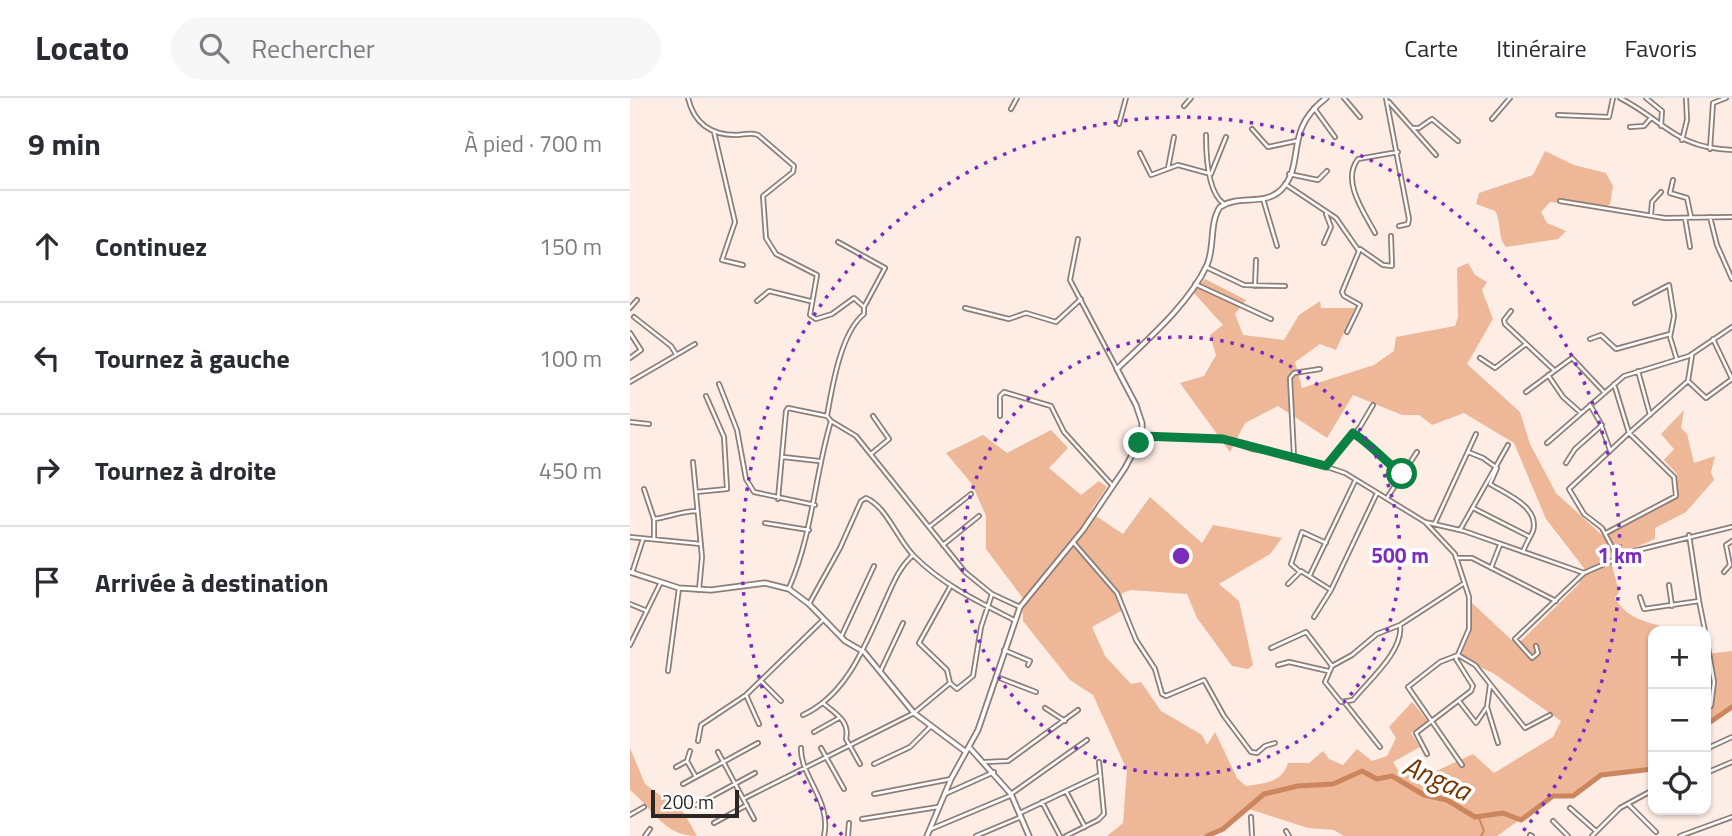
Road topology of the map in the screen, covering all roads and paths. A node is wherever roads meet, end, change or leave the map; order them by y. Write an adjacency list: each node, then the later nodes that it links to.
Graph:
1 (688, 98): 26 (street)
2 (1017, 98): 16 (street)
3 (1126, 98): 21 (street)
4 (1191, 98): 14 (street)
5 (1326, 98): 15 (street)
6 (1344, 98): 18 (street)
7 (1510, 98): 20 (street)
8 (1613, 98): 17 (street)
9 (1620, 98): 19 (street)
10 (1646, 98): 22 (street)
11 (1686, 98): 31 (street)
12 (1726, 98): 34 (street)
13 (1387, 99): 24 (street); 36 (street)
14 (1184, 106)
15 (1314, 108): 30 (street); 32 (street)
16 (1011, 109)
17 (1558, 115)
18 (1360, 117)
19 (1651, 118): 22 (street); 23 (street)
20 (1492, 119)
21 (1119, 124)
22 (1661, 126): 31 (street)
23 (1630, 127)
24 (1413, 128): 33 (street); 38 (street)
25 (1252, 129): 32 (street)
26 (714, 131): 65 (street); 74 (street)
27 (1206, 135): 41 (street)
28 (1174, 137): 39 (street)
29 (1226, 137): 41 (street)
30 (1335, 137)
31 (1682, 140): 34 (street)
32 (1296, 141): 42 (street)
33 (1458, 141)
34 (1710, 149): 35 (street)
35 (1732, 150)
36 (1398, 152): 55 (street); 56 (street)
37 (1140, 153): 39 (street)
38 (1436, 155)
39 (1168, 168): 41 (street)
40 (1327, 171): 42 (street)
41 (1210, 174): 48 (street)
42 (1289, 174): 44 (street)
43 (1672, 180): 52 (street)
44 (1284, 184): 46 (street); 49 (street)
45 (1661, 192): 50 (street)
46 (1263, 199): 48 (street); 61 (street)
47 (1560, 201): 50 (street)
48 (1224, 204): 66 (street)
49 (1324, 212): 60 (street); 62 (street)
50 (1651, 215): 54 (street)
51 (1710, 216): 52 (street); 53 (street); 67 (street)
52 (1691, 217): 54 (street)
53 (1732, 217)
54 (1685, 218): 63 (street)
55 (1399, 226)
56 (1375, 233)
57 (1391, 236): 62 (street)
58 (1078, 239): 71 (street)
59 (838, 242): 76 (street)
60 (1324, 243)
61 (1277, 246)
62 (1357, 247): 83 (street)
63 (1690, 247)
64 (1256, 260): 69 (street)
65 (743, 265)
66 (1206, 267): 68 (street); 69 (street)
67 (1732, 279)
68 (1195, 284): 81 (street); 95 (street)
69 (1255, 286): 70 (street)
70 (1285, 286)
71 (1081, 299): 78 (street); 95 (street)
72 (637, 300): 77 (street)
73 (757, 301): 74 (street)
74 (810, 301): 76 (street)
75 (1635, 303): 85 (street)
76 (864, 307): 111 (street)
77 (630, 308)
78 (965, 308)
79 (1511, 311): 89 (street)
80 (635, 317): 90 (street)
81 (1270, 319)
82 (1732, 327): 87 (street)
83 (1347, 332)
84 (630, 333): 92 (street)
85 (1670, 334): 86 (street); 94 (street)
86 (1590, 339)
87 (1713, 339): 91 (street); 100 (street)
88 (695, 344): 90 (street)
89 (1526, 344): 93 (street); 97 (street)
90 (676, 354): 101 (street)
91 (1692, 355): 94 (street); 100 (street)
92 (630, 358)
93 (1480, 358)
94 (1676, 360): 98 (street)
95 (1117, 369): 121 (street)
96 (1320, 369): 128 (street)
97 (1555, 370): 99 (street); 105 (street)
98 (1638, 371): 103 (street); 110 (street)
99 (1548, 375): 104 (street); 109 (street)
100 (1688, 381): 110 (street)
101 (630, 382)
102 (719, 384): 143 (street)
103 (1614, 384): 105 (street); 119 (street)
104 (1526, 392)
105 (1605, 392): 108 (street)
106 (706, 396): 139 (street)
107 (1373, 405): 118 (street)
108 (1590, 405): 109 (street); 117 (street)
109 (1581, 413): 122 (street)
110 (1650, 415): 119 (street)
111 (827, 416): 114 (street); 129 (street)
112 (873, 416): 127 (street)
113 (1000, 416): 137 (street)
114 (831, 421): 127 (street); 131 (street)
115 (630, 422): 116 (street)
116 (649, 424)
117 (1602, 425): 124 (street); 132 (street)
118 (1353, 433): 133 (street); 135 (street)
119 (1629, 433): 124 (street); 156 (street)
120 (1476, 434): 126 (street)
121 (1142, 436): 128 (street); 137 (street)
122 (1547, 443)
123 (1508, 445): 134 (street)
124 (1611, 451): 156 (street)
125 (1417, 452): 135 (street)
126 (1468, 452): 134 (street); 151 (street)
127 (871, 454): 152 (street)
128 (1294, 456): 133 (street)
129 (783, 457): 131 (street); 143 (street)
130 (694, 461): 139 (street)
131 (819, 461): 144 (street)
132 (1566, 463)
133 (1326, 466): 136 (street)
134 (1494, 466): 145 (street); 159 (street)
135 (1402, 474): 142 (street)
136 (1355, 481): 140 (street); 164 (street)
137 (1113, 486): 163 (street)
138 (644, 489): 148 (street)
139 (696, 492): 146 (street)
140 (1377, 493): 142 (street); 187 (street)
141 (971, 494): 152 (street)
142 (1387, 498): 149 (street)
143 (778, 499): 144 (street)
144 (815, 505): 154 (street)
145 (1474, 508): 155 (street); 159 (street)
146 (697, 511): 148 (street); 165 (street)
147 (979, 516): 166 (street)
148 (654, 519): 161 (street)
149 (1425, 522): 151 (street); 170 (street)
150 (765, 523): 154 (street)
151 (1435, 523): 155 (street)
152 (929, 527): 166 (street)
153 (1732, 527): 157 (street)
154 (809, 530): 185 (street)
155 (1460, 530): 167 (street)
156 (1606, 533): 171 (street)
157 (1689, 535): 171 (street); 191 (street)
158 (630, 537): 160 (street)
159 (1530, 537): 168 (street)
160 (643, 538): 161 (street); 175 (street)
161 (654, 539): 165 (street)
162 (1732, 541): 176 (street)
163 (1073, 542): 196 (street); 247 (street)
164 (1326, 543): 174 (street); 178 (street)
165 (701, 544): 186 (street)
166 (943, 544): 188 (street)
167 (1500, 545): 168 (street); 173 (street)
168 (1523, 552): 177 (street)
169 (913, 555): 183 (street); 193 (street); 211 (street)
170 (1456, 558): 173 (street); 181 (street)
171 (1618, 558): 177 (street)
172 (874, 566): 206 (street)
173 (1491, 569): 190 (street)
174 (1299, 571): 178 (street); 180 (street)
175 (631, 572): 179 (street)
176 (1724, 572)
177 (1584, 573): 190 (street)
178 (1310, 575): 187 (street)
179 (661, 582): 184 (street); 197 (street)
180 (1288, 584)
181 (1464, 584): 202 (street); 212 (street)
182 (1669, 584): 194 (street)
183 (950, 587): 195 (street); 222 (street)
184 (679, 588): 186 (street); 217 (street)
185 (789, 589): 186 (street); 193 (street)
186 (699, 590)
187 (1331, 590): 198 (street)
188 (992, 594): 195 (street); 196 (street)
189 (1640, 597): 194 (street)
190 (1556, 601): 208 (street)
191 (1699, 601): 194 (street); 203 (street)
192 (630, 604): 197 (street)
193 (809, 604): 199 (street)
194 (1672, 606)
195 (988, 607): 200 (street); 222 (street)
196 (1020, 607): 200 (street)
197 (648, 611): 205 (street)
198 (1314, 617)
199 (823, 620): 206 (street); 221 (street)
200 (1014, 620): 210 (street)
201 (903, 623): 219 (street)
202 (1399, 625): 215 (street); 229 (street)
203 (1704, 626)
204 (630, 631): 205 (street)
205 (636, 633): 207 (street)
206 (841, 637): 211 (street)
207 (630, 645)
208 (1536, 646)
209 (1271, 648): 215 (street)
210 (1004, 650): 213 (street); 220 (street)
211 (864, 652): 219 (street); 228 (street)
212 (1458, 655): 223 (street); 227 (street); 239 (street)
213 (1028, 665)
214 (1278, 665): 218 (street)
215 (1332, 666): 218 (street)
216 (1711, 666): 231 (street)
217 (668, 671)
218 (1328, 671): 229 (street)
219 (880, 672): 234 (street)
220 (997, 677): 224 (street); 254 (street)
221 (761, 681): 225 (street); 226 (street)
222 (950, 683): 234 (street)
223 (1490, 685): 230 (street); 236 (street)
224 (1036, 692)
225 (746, 695): 240 (street); 245 (street)
226 (781, 701)
227 (1459, 701): 230 (street); 239 (street)
228 (823, 703): 235 (street); 237 (street)
229 (1345, 704): 250 (street)
230 (1487, 706): 248 (street)
231 (1711, 706)
232 (1045, 708): 238 (street)
233 (1078, 710): 238 (street)
234 (914, 713): 241 (street); 249 (street)
235 (803, 715)
236 (1550, 715)
237 (839, 718): 242 (street); 249 (street)
238 (1065, 721): 260 (street)
239 (1431, 721): 257 (street); 266 (street)
240 (759, 724)
241 (931, 726): 254 (street); 265 (street)
242 (814, 732)
243 (1732, 737): 251 (street)
244 (1087, 740): 282 (street)
245 (698, 741)
246 (758, 743): 263 (street)
247 (1275, 743)
248 (1498, 743)
249 (849, 745): 258 (street); 264 (street)
250 (1380, 747)
251 (1711, 747)
252 (802, 748): 268 (street)
253 (821, 748): 258 (street)
254 (967, 749): 260 (street); 274 (street)
255 (690, 751): 259 (street)
256 (718, 752): 263 (street)
257 (1427, 754)
258 (827, 757): 268 (street); 277 (street)
259 (687, 761): 267 (street); 273 (street)
260 (985, 762): 270 (street)
261 (1099, 762): 272 (street)
262 (1732, 762): 269 (street)
263 (724, 763): 273 (street); 275 (street)
264 (860, 764)
265 (874, 764)
266 (1462, 765)
267 (676, 767)
268 (806, 768): 283 (street); 308 (street)
269 (1711, 771)
270 (993, 772): 281 (street); 282 (street)
271 (755, 773): 275 (street)
272 (1100, 775): 278 (street); 300 (street)
273 (696, 777): 276 (street)
274 (951, 779): 280 (street); 281 (street)
275 (737, 783): 283 (street); 286 (street)
276 (683, 785)
277 (844, 789)
278 (1067, 791): 284 (street); 300 (street)
279 (1648, 793): 285 (street)
280 (874, 794)
281 (944, 794): 289 (street)
282 (1012, 795): 292 (street); 302 (street)
283 (745, 798): 287 (street)
284 (1042, 802): 292 (street); 313 (street)
285 (1629, 804): 304 (street); 305 (street)
286 (696, 805)
287 (747, 805): 295 (street); 298 (street)
288 (644, 807): 291 (street)
289 (938, 807): 296 (street); 302 (street)
290 (1570, 808): 305 (street)
291 (630, 815)
292 (1020, 815): 311 (street); 312 (street)
293 (1251, 817): 315 (street)
294 (1732, 817): 306 (street)
295 (754, 819)
296 (862, 819)
297 (1553, 821): 317 (street)
298 (714, 823)
299 (849, 823): 309 (street)
300 (1084, 827): 314 (street)
301 (650, 828): 307 (street)
302 (929, 830): 310 (street)
303 (1286, 831): 316 (street)
304 (1656, 832)
305 (1595, 834)
306 (1682, 835)
307 (646, 836)
308 (824, 836)
309 (848, 836)
310 (927, 836)
311 (976, 836)
312 (1030, 836)
313 (1060, 836)
314 (1066, 836)
315 (1252, 836)
316 (1289, 836)
317 (1568, 836)

